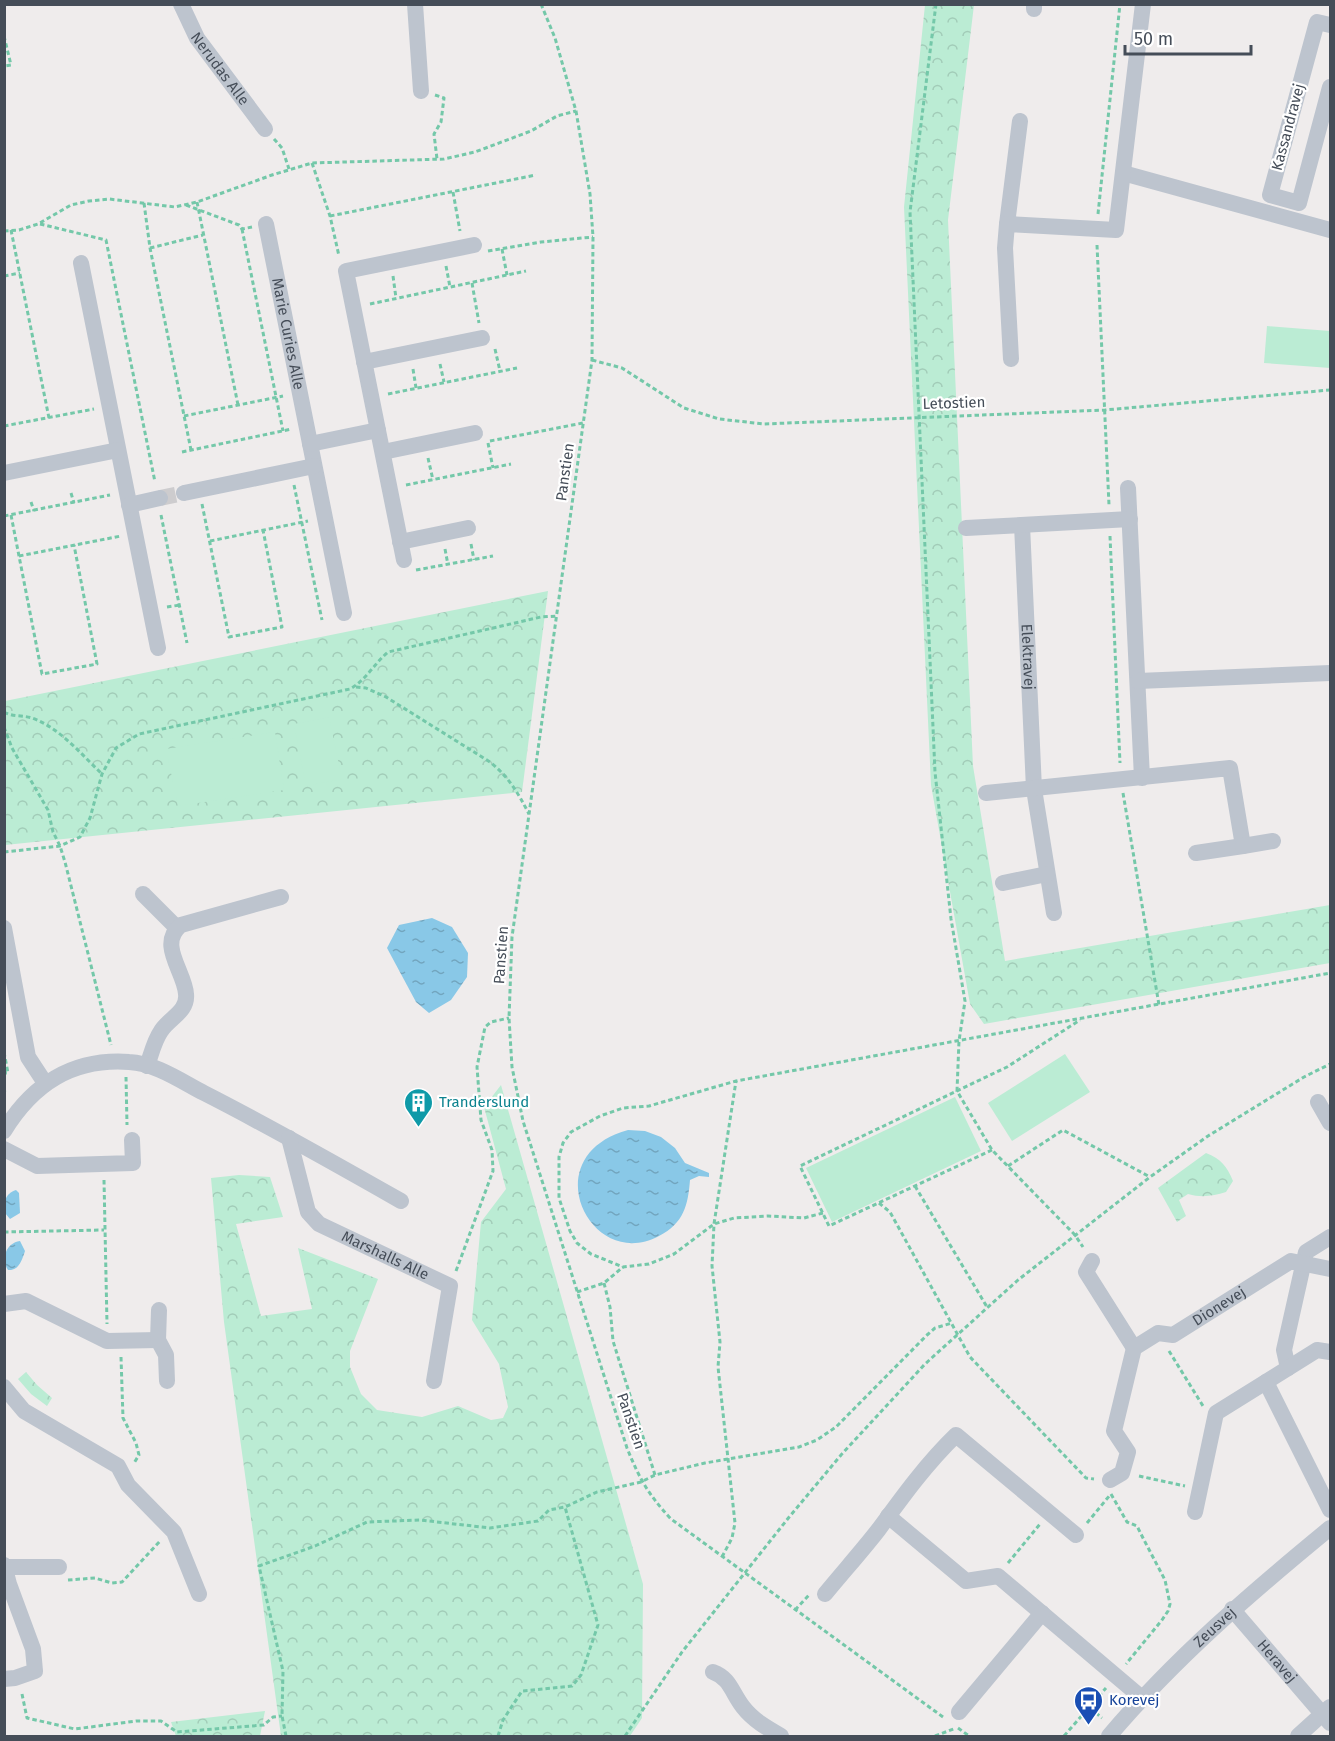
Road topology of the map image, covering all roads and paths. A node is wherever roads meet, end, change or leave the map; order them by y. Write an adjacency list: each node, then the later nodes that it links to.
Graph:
1 (181, 4): 13 (street, Nerudas Alle)
2 (415, 4): 10 (street)
3 (541, 4): 11 (path, Panstien)
4 (936, 4): 63 (path)
5 (1143, 4): 17 (street)
6 (1330, 25): 20 (street, Kassandravej)
7 (4, 36): 8 (path)
8 (4, 66)
9 (1330, 87): 20 (street, Kassandravej)
10 (420, 91): 14 (path)
11 (576, 111): 14 (path); 35 (path, Panstien)
12 (1020, 122): 29 (street)
13 (265, 129): 16 (path)
14 (437, 159): 15 (path)
15 (312, 163): 16 (path); 25 (path)
16 (289, 170): 21 (path)
17 (1123, 173): 26 (street); 29 (street)
18 (536, 175): 19 (path)
19 (453, 192): 25 (path); 36 (path)
20 (1286, 199): 26 (street)
21 (197, 202): 23 (path); 24 (path)
22 (144, 203): 23 (path); 27 (path); 37 (path)
23 (186, 205): 24 (path)
24 (200, 212): 30 (path); 34 (path)
25 (330, 216): 43 (path)
26 (1281, 217): 32 (street)
27 (39, 224): 31 (path); 90 (path)
28 (266, 224): 30 (path); 57 (street, Marie Curies Alle)
29 (1007, 224): 52 (street)
30 (242, 229): 58 (path)
31 (11, 230): 33 (path); 44 (path)
32 (1330, 230)
33 (4, 231)
34 (204, 235): 37 (path); 60 (path)
35 (593, 237): 38 (path); 53 (path, Panstien)
36 (469, 247): 38 (path); 39 (street)
37 (150, 248): 62 (path)
38 (502, 249): 45 (path)
39 (444, 251): 40 (street); 48 (path)
40 (390, 262): 43 (street); 49 (path)
41 (81, 263): 61 (street)
42 (526, 271): 45 (path)
43 (346, 272): 50 (street)
44 (20, 273): 46 (path); 64 (path)
45 (507, 275): 47 (path)
46 (4, 276)
47 (472, 283): 48 (path); 51 (path)
48 (450, 287): 49 (path)
49 (396, 298): 50 (path)
50 (353, 307): 54 (street)
51 (482, 338): 54 (street)
52 (1011, 359)
53 (592, 360): 63 (path, Letostien); 65 (path, Panstien)
54 (364, 362): 59 (street)
55 (517, 368): 59 (path)
56 (1330, 390): 63 (path, Letostien)
57 (300, 393): 58 (path); 67 (street, Marie Curies Alle)
58 (276, 397): 60 (path); 69 (path)
59 (372, 397): 68 (street)
60 (238, 405): 62 (path)
61 (109, 406): 64 (path); 75 (street)
62 (184, 416): 76 (path)
63 (921, 416): 141 (path)
64 (49, 418): 66 (path)
65 (584, 423): 81 (path); 111 (path, Panstien)
66 (4, 426)
67 (306, 427): 69 (path); 74 (street, Marie Curies Alle)
68 (378, 430): 74 (street); 78 (street)
69 (283, 431): 71 (path)
70 (475, 433): 73 (street)
71 (257, 437): 72 (path); 76 (path)
72 (258, 443)
73 (425, 443): 78 (street); 83 (path)
74 (310, 444): 80 (street, Marie Curies Alle)
75 (118, 450): 82 (street); 89 (street)
76 (191, 450): 77 (path)
77 (182, 452)
78 (383, 452): 86 (street)
79 (511, 464): 81 (path)
80 (314, 466): 87 (street); 96 (street, Marie Curies Alle)
81 (493, 468): 83 (path)
82 (4, 473)
83 (433, 480): 86 (path)
84 (293, 481): 98 (path)
85 (1128, 488): 97 (street)
86 (390, 489): 105 (street)
87 (191, 492): 104 (path)
88 (71, 494): 92 (path)
89 (128, 499): 90 (street); 92 (path); 103 (street)
90 (159, 499): 113 (path)
91 (31, 502): 93 (path)
92 (74, 503): 93 (path)
93 (34, 511): 94 (path)
94 (11, 515): 95 (path); 107 (path)
95 (4, 516)
96 (325, 518): 98 (path); 110 (street, Marie Curies Alle)
97 (1130, 519): 99 (street); 116 (street)
98 (301, 523): 102 (path); 112 (path)
99 (1022, 525): 101 (street); 122 (street, Elektravej)
100 (468, 528): 105 (street)
101 (966, 528)
102 (263, 530): 104 (path); 104 (path)
103 (135, 533): 106 (path); 114 (street)
104 (210, 541)
105 (400, 542): 109 (street)
106 (74, 545): 107 (path); 107 (path)
107 (19, 556)
108 (493, 556): 109 (path)
109 (404, 560)
110 (344, 613)
111 (558, 616): 117 (path); 124 (path, Panstien)
112 (322, 620)
113 (187, 643)
114 (158, 648)
115 (1330, 674): 116 (street)
116 (1138, 681): 121 (street)
117 (354, 687): 120 (path); 124 (path)
118 (4, 711): 120 (path)
119 (4, 727): 126 (path)
120 (102, 774): 126 (path)
121 (1142, 777): 122 (street); 127 (street)
122 (1034, 789): 123 (street); 130 (street, Elektravej)
123 (986, 793)
124 (530, 816): 139 (path, Panstien)
125 (1273, 842): 127 (street)
126 (60, 846): 128 (path); 142 (path)
127 (1243, 846): 129 (street)
128 (4, 852)
129 (1196, 853)
130 (1047, 874): 131 (street); 134 (street, Elektravej)
131 (1003, 883)
132 (143, 894): 136 (street)
133 (281, 897): 136 (street)
134 (1054, 914)
135 (4, 928): 137 (street)
136 (177, 928): 145 (street)
137 (7, 959): 143 (street)
138 (1330, 973): 140 (path)
139 (509, 1018): 173 (path); 174 (path, Panstien)
140 (1082, 1019): 141 (path); 148 (path)
141 (959, 1041): 146 (path); 148 (path)
142 (121, 1061): 145 (street); 147 (street); 153 (path)
143 (12, 1062): 147 (street)
144 (1330, 1064): 158 (path)
145 (147, 1066): 152 (street)
146 (736, 1081): 163 (path); 170 (path)
147 (45, 1083): 151 (street)
148 (957, 1090): 155 (path); 162 (path)
149 (1318, 1102): 150 (street)
150 (1330, 1123)
151 (4, 1131)
152 (289, 1138): 160 (street); 173 (street, Marshalls Alle)
153 (132, 1140): 156 (street)
154 (4, 1149): 156 (street)
155 (992, 1150): 157 (path); 159 (path)
156 (108, 1163): 164 (path)
157 (1008, 1166): 158 (path); 166 (path)
158 (1150, 1177): 166 (path)
159 (915, 1186): 161 (path); 176 (path)
160 (401, 1201)
161 (879, 1203): 162 (path); 178 (path)
162 (823, 1213): 163 (path)
163 (714, 1224): 170 (path); 192 (path)
164 (104, 1230): 165 (path); 181 (path)
165 (4, 1232)
166 (1075, 1235): 176 (path)
167 (1330, 1237): 169 (street)
168 (1092, 1261): 183 (street)
169 (1304, 1264): 171 (street, Dionevej); 179 (street, Dionevej); 185 (street)
170 (623, 1267): 172 (path)
171 (1330, 1269)
172 (604, 1283): 174 (path); 194 (path)
173 (450, 1286): 187 (street)
174 (577, 1292): 195 (path, Panstien)
175 (4, 1304): 181 (street)
176 (987, 1307): 180 (path)
177 (159, 1310): 182 (street)
178 (952, 1323): 180 (path); 192 (path)
179 (1158, 1333): 183 (street, Dionevej); 191 (path)
180 (958, 1334): 196 (path); 209 (path)
181 (114, 1340): 182 (street); 193 (path)
182 (159, 1340): 186 (street)
183 (1134, 1348): 196 (street)
184 (1330, 1352): 185 (street)
185 (1288, 1368): 188 (street)
186 (167, 1381)
187 (434, 1381)
188 (1266, 1382): 191 (street); 199 (street)
189 (4, 1387): 190 (street)
190 (11, 1408): 193 (street)
191 (1216, 1413): 200 (street)
192 (729, 1459): 194 (path); 206 (path)
193 (121, 1471): 203 (street)
194 (655, 1475): 195 (path)
195 (641, 1482): 198 (path); 206 (path, Panstien)
196 (1114, 1482): 197 (path); 205 (path); 216 (path)
197 (1180, 1485)
198 (565, 1507): 220 (path); 224 (path)
199 (1330, 1510)
200 (1195, 1512)
201 (1049, 1513): 202 (street); 205 (street); 210 (path)
202 (888, 1516): 210 (street); 212 (street)
203 (171, 1528): 208 (path); 211 (street)
204 (1330, 1528): 213 (street, Zeusvej)
205 (1076, 1535)
206 (722, 1557): 209 (path, Panstien)
207 (5, 1566): 208 (street); 217 (street)
208 (59, 1567)
209 (746, 1573): 221 (path, Panstien); 225 (path)
210 (998, 1576): 214 (street)
211 (200, 1594)
212 (825, 1594)
213 (1232, 1609): 218 (street, Zeusvej); 219 (street, Heravej)
214 (1042, 1613): 216 (street); 221 (street)
215 (713, 1672): 226 (street)
216 (1116, 1676): 218 (street); 222 (path)
217 (11, 1678): 220 (path)
218 (1142, 1698): 229 (street, Zeusvej)
219 (1328, 1714): 230 (street, Heravej)
220 (282, 1716): 223 (path)
221 (953, 1720): 227 (path); 228 (path, Panstien)
222 (1067, 1736)
223 (286, 1737)
224 (498, 1737)
225 (625, 1737)
226 (781, 1737)
227 (935, 1737)
228 (969, 1737)
229 (1109, 1737)
230 (1298, 1737)

